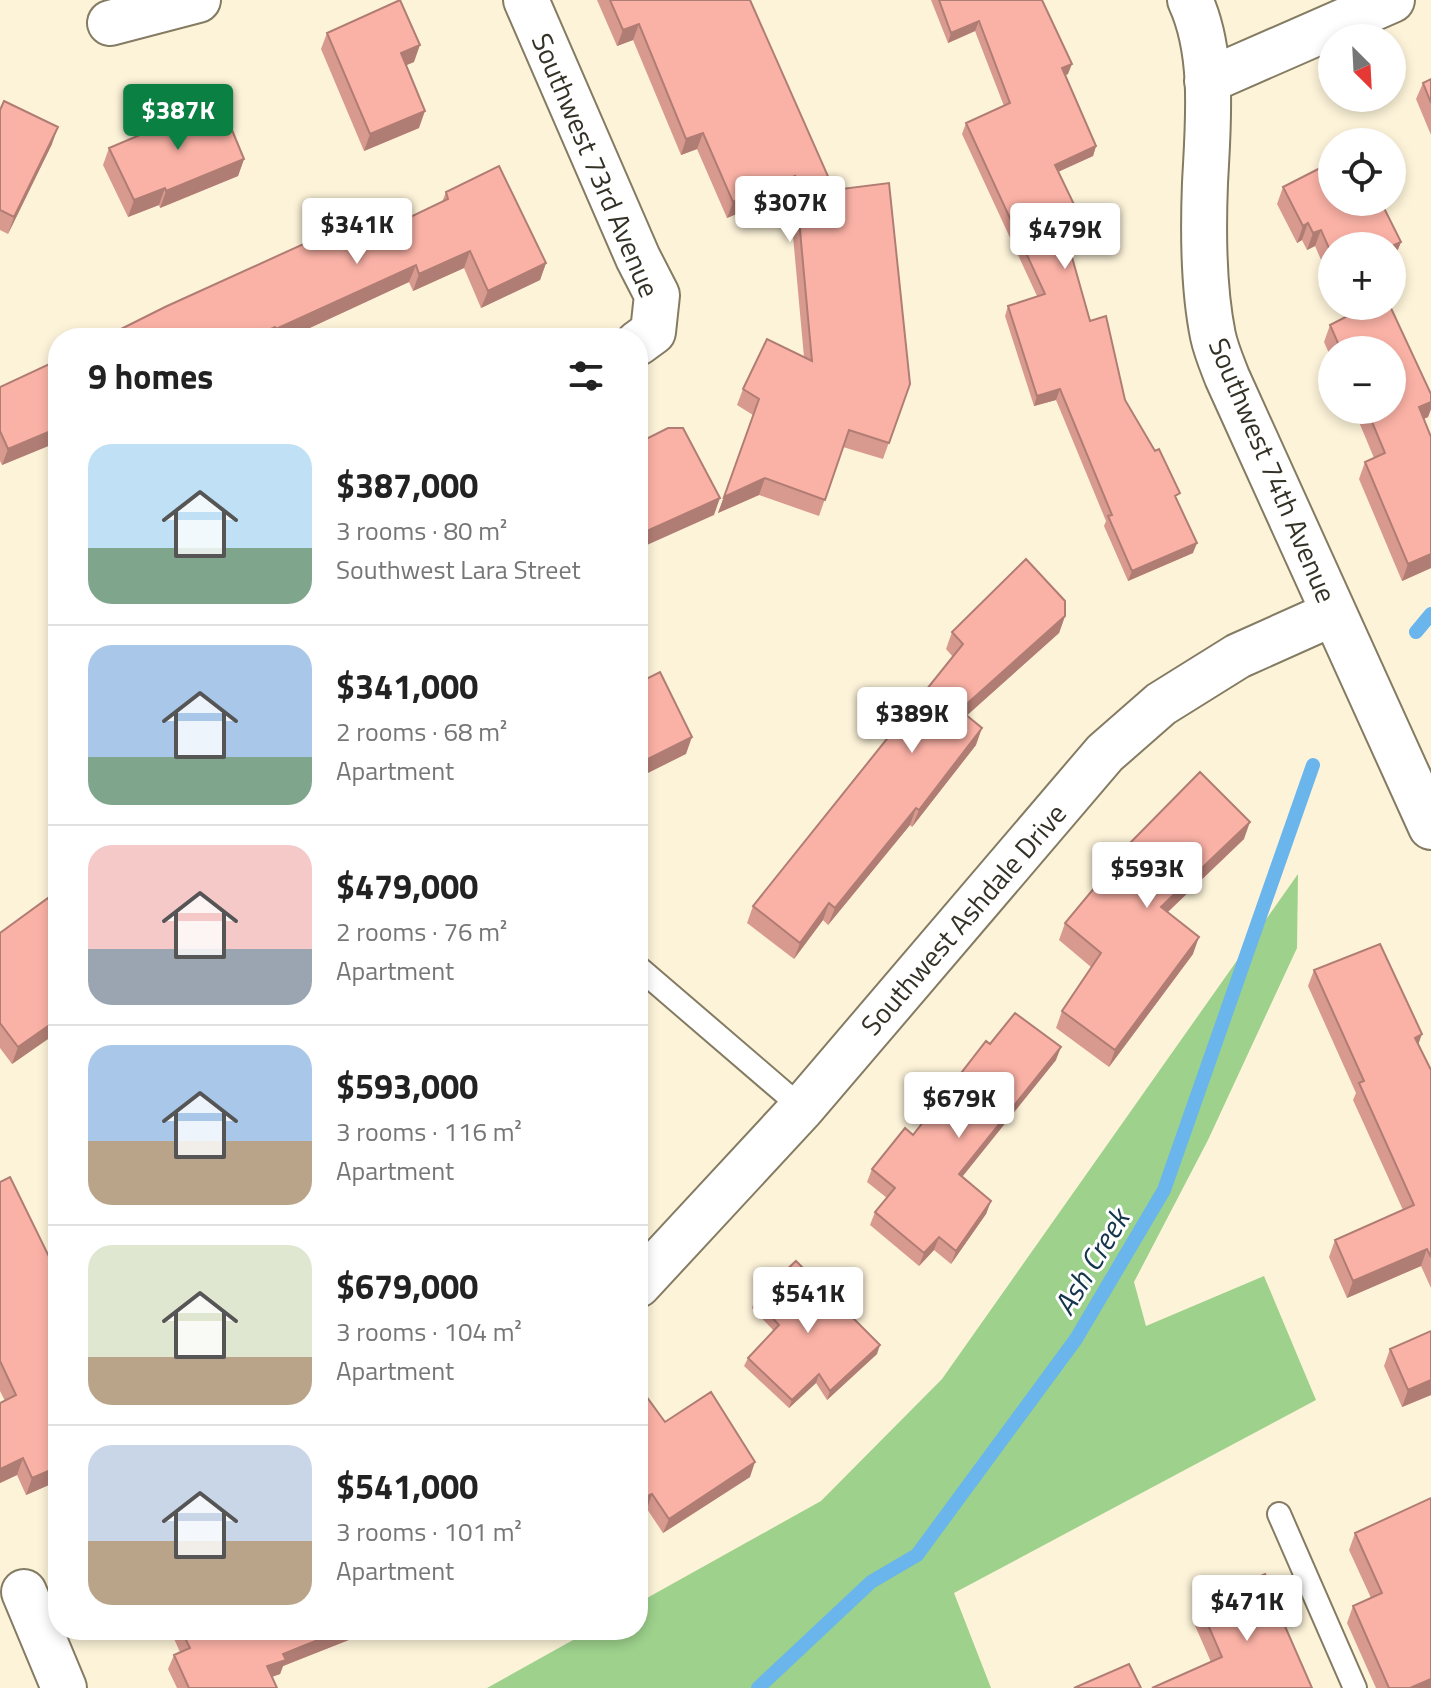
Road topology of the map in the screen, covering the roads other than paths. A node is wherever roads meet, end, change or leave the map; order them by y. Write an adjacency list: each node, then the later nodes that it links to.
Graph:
1 (198, 0): 5 (street)
2 (526, 0): 7 (street, Southwest 73rd Avenue)
3 (1190, 0): 6 (street, Southwest 74th Avenue)
4 (1392, 0): 6 (street)
5 (110, 23)
6 (1207, 81): 8 (street, Southwest 74th Avenue)
7 (648, 330)
8 (1334, 613): 9 (street, Southwest 74th Avenue); 11 (street, Southwest Ashdale Drive)
9 (1431, 827)
10 (648, 976): 11 (lane)
11 (802, 1108): 12 (street, Southwest Ashdale Drive)
12 (648, 1274)
13 (1279, 1514): 16 (lane)
14 (27, 1590): 15 (street)
15 (64, 1688)
16 (1355, 1688)

